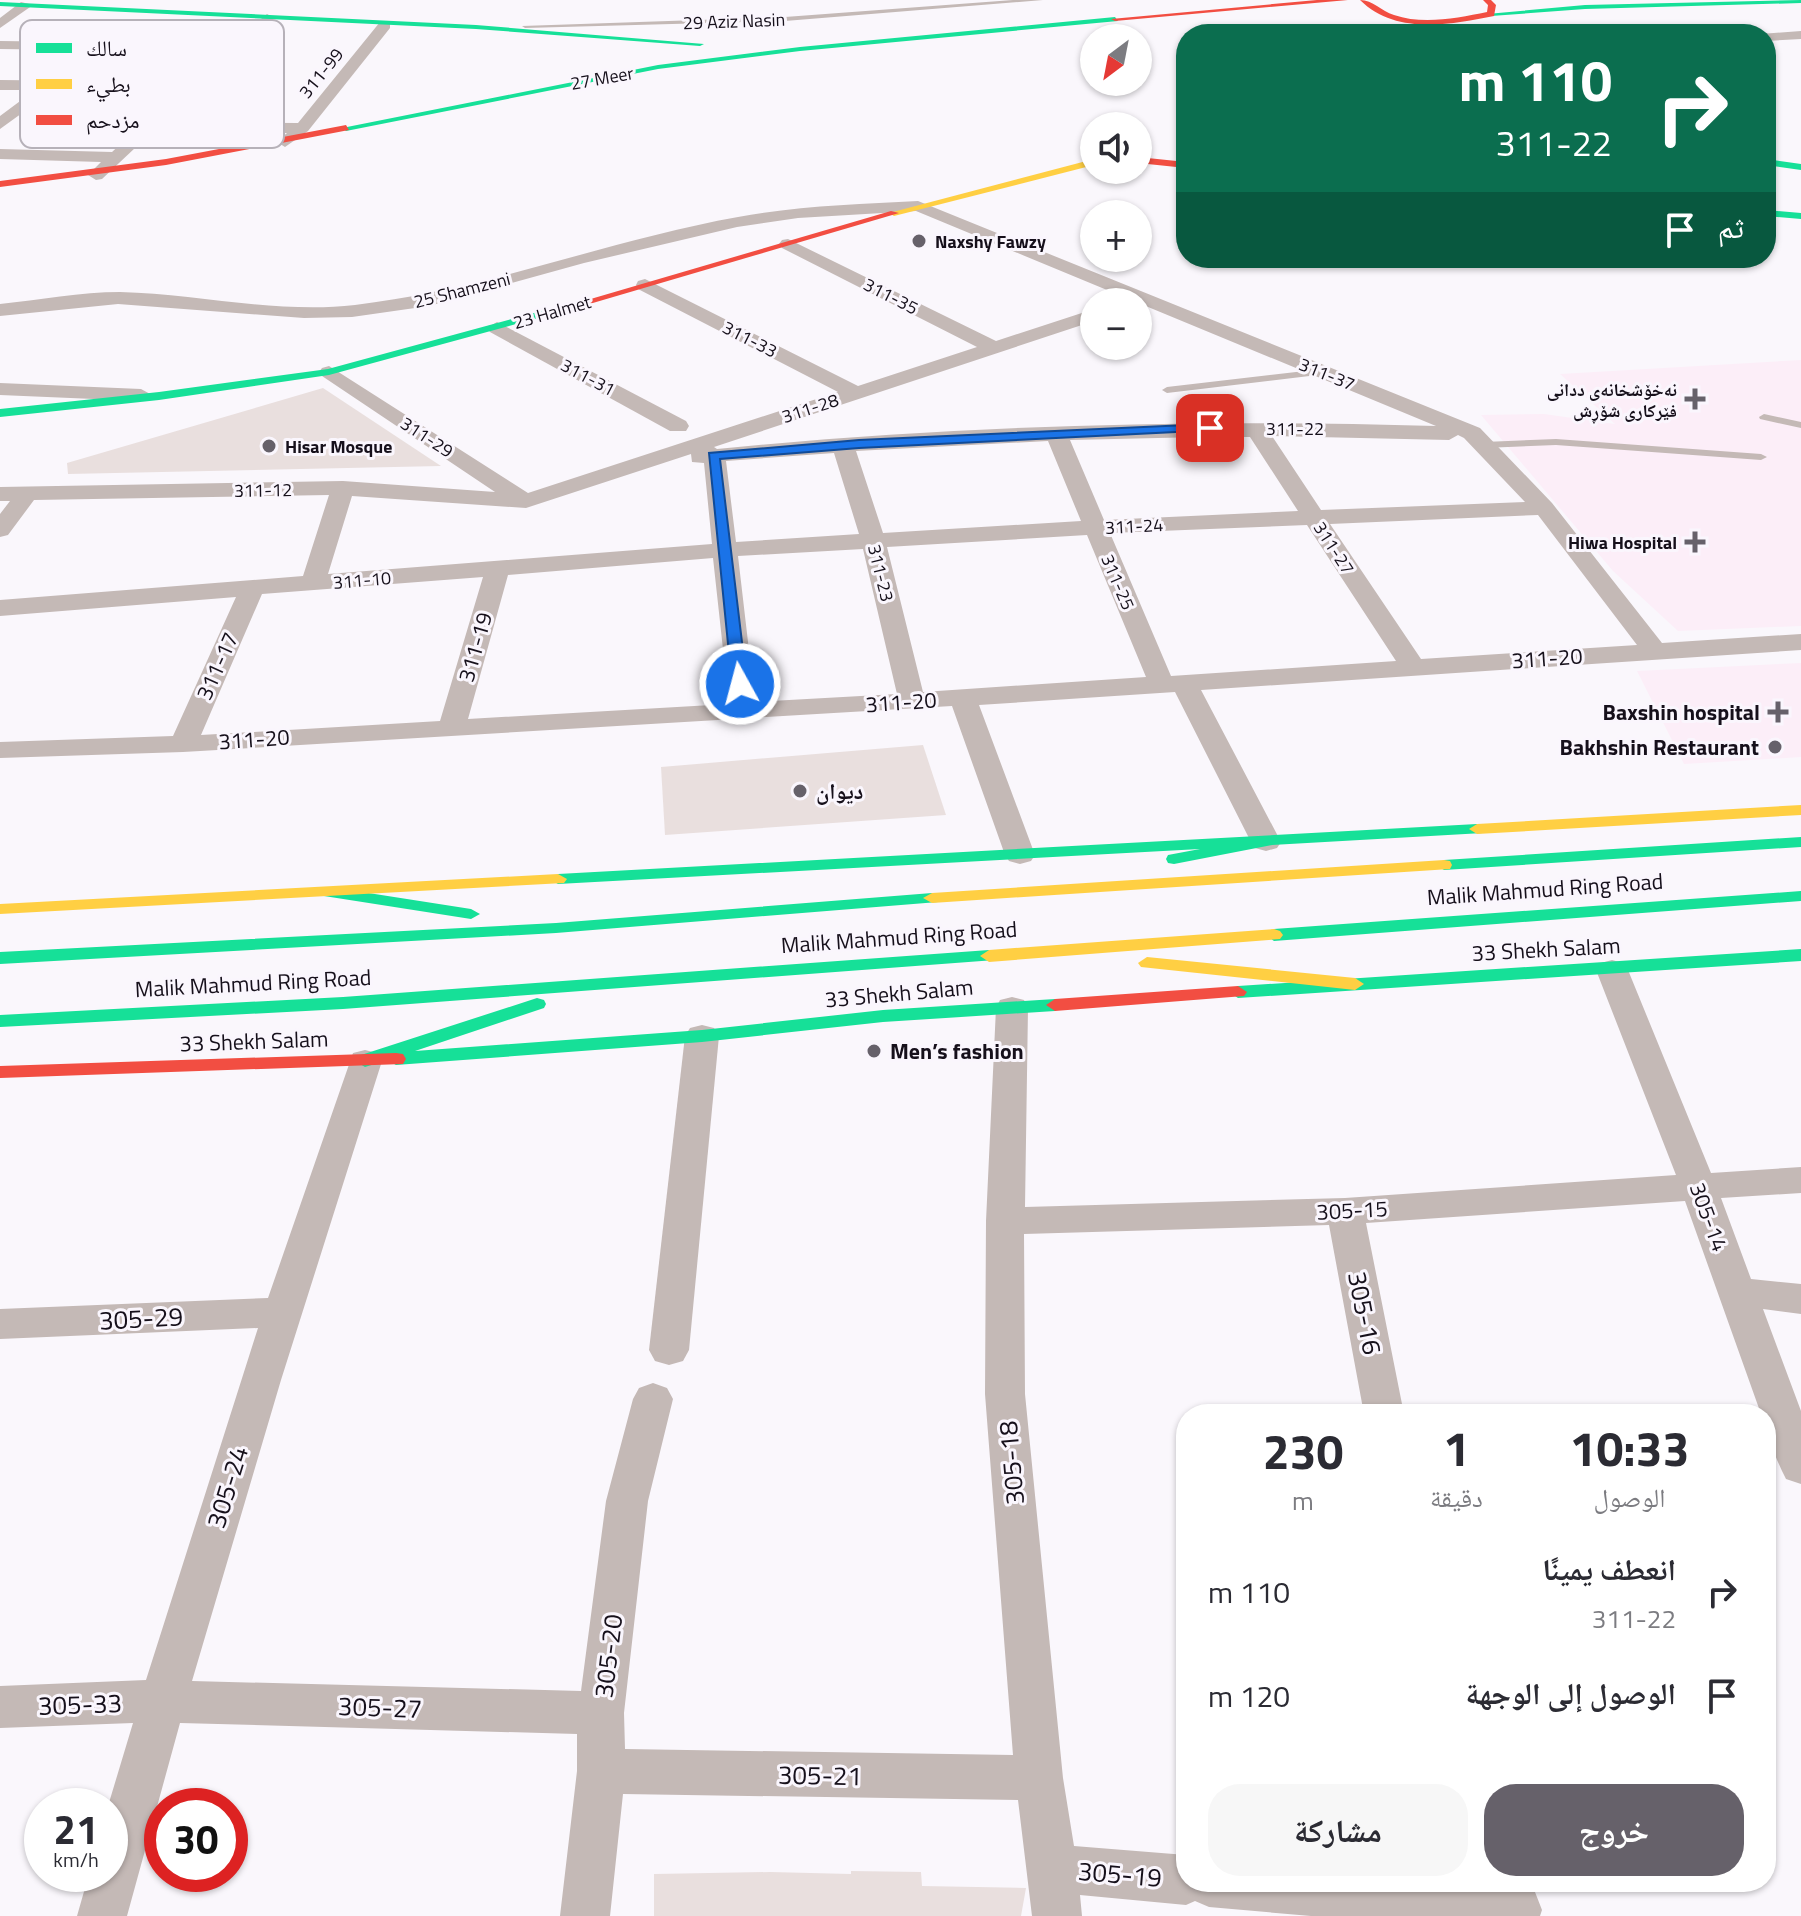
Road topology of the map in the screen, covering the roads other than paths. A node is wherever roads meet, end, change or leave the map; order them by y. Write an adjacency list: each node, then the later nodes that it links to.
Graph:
1 (1040, 0): 16 (lane, 29 Aziz Nasin)
2 (1344, 0): 9 (main road, 27 Meer)
3 (1364, 0): 10 (main road)
4 (0, 1): 7 (main road, 29 Aziz Nasin)
5 (1801, 1): 6 (main road)
6 (1686, 2): 8 (main road)
7 (26, 5): 11 (main road, 29 Aziz Nasin); 13 (street)
8 (1486, 10): 12 (main road)
9 (1210, 12): 10 (main road, 27 Meer); 21 (main road, 27 Meer)
10 (1386, 15): 12 (main road)
11 (267, 18): 15 (main road, 29 Aziz Nasin)
12 (1426, 21): 14 (main road)
13 (0, 24)
14 (1435, 24)
15 (385, 25): 16 (main road, 29 Aziz Nasin); 27 (street, 311-99)
16 (476, 27): 21 (main road, 29 Aziz Nasin)
17 (1801, 35): 18 (street)
18 (1776, 36)
19 (0, 45): 20 (street)
20 (20, 45)
21 (765, 54): 28 (main road, 27 Meer)
22 (0, 85): 23 (street)
23 (20, 85)
24 (20, 109): 25 (street)
25 (0, 124)
26 (284, 128): 27 (street)
27 (302, 128): 28 (street, 311-99)
28 (285, 142)
29 (127, 148): 32 (street)
30 (251, 148): 38 (main road, 27 Meer)
31 (0, 154): 32 (street)
32 (117, 157): 38 (street)
33 (1152, 161): 35 (main road)
34 (1776, 163): 37 (main road)
35 (1176, 164)
36 (1080, 166): 40 (main road, 23 Halmet)
37 (1796, 166)
38 (96, 175): 39 (main road, 27 Meer)
39 (0, 184)
40 (918, 206): 43 (main road, 23 Halmet); 45 (street, 311-37); 47 (street, 25 Shamzeni)
41 (1776, 214): 42 (main road)
42 (1801, 216)
43 (788, 244): 44 (main road, 23 Halmet); 50 (street, 311-35)
44 (645, 285): 49 (main road, 23 Halmet); 55 (street, 311-33)
45 (1112, 288)
46 (1152, 305): 52 (street, 311-37)
47 (0, 310)
48 (1080, 320): 50 (street, 311-28)
49 (497, 328): 51 (main road, 23 Halmet); 60 (street, 311-31)
50 (995, 348): 55 (street, 311-28)
51 (329, 372): 56 (main road, 23 Halmet); 70 (street, 311-29)
52 (1322, 372): 54 (lane); 63 (street, 311-37)
53 (0, 389): 56 (street)
54 (1167, 390)
55 (856, 393): 65 (street, 311-28)
56 (159, 396): 57 (main road, 23 Halmet)
57 (0, 413)
58 (1764, 417): 59 (lane)
59 (1801, 425)
60 (678, 426)
61 (1255, 428): 62 (street, 311-22); 63 (street, 311-22); 72 (street, 311-27)
62 (1056, 434): 64 (street, 311-22); 73 (street, 311-25)
63 (1478, 439): 66 (lane); 71 (street, 311-37)
64 (843, 446): 65 (street, 311-22); 75 (street, 311-23)
65 (704, 451): 70 (street, 311-22); 76 (street)
66 (1761, 457)
67 (343, 488): 68 (street, 311-12); 70 (street, 311-12); 78 (street)
68 (28, 493): 69 (street, 311-12); 74 (street)
69 (0, 494)
70 (526, 501)
71 (1544, 508): 72 (street, 311-24); 82 (street, 311-37)
72 (1314, 517): 73 (street, 311-24); 83 (street, 311-27)
73 (1095, 527): 75 (street, 311-24); 84 (street, 311-25)
74 (0, 530)
75 (873, 540): 76 (street, 311-24); 86 (street, 311-23)
76 (723, 550): 77 (street, 311-10); 87 (street)
77 (497, 569): 78 (street, 311-10); 88 (street, 311-19)
78 (313, 583): 79 (street, 311-10)
79 (252, 588): 80 (street, 311-10); 89 (street, 311-17)
80 (0, 608)
81 (1801, 642): 82 (street, 311-20)
82 (1654, 650): 83 (street, 311-20)
83 (1413, 667): 84 (street, 311-20)
84 (1173, 684): 85 (street, 311-20); 92 (street, 311-25)
85 (963, 698): 86 (street, 311-20); 94 (street)
86 (912, 701): 87 (street, 311-20)
87 (743, 711): 88 (street, 311-20)
88 (452, 726): 89 (street, 311-20)
89 (183, 744): 90 (street, 311-20)
90 (0, 750)
91 (1801, 810): 92 (main road)
92 (1266, 842): 94 (main road); 96 (main road)
93 (1801, 842): 96 (main road, Malik Mahmud Ring Road)
94 (1020, 855): 95 (main road)
95 (330, 892): 98 (main road); 99 (main road)
96 (987, 894): 99 (main road, Malik Mahmud Ring Road)
97 (1801, 896): 100 (main road, Malik Mahmud Ring Road)
98 (0, 909)
99 (556, 928): 102 (main road, Malik Mahmud Ring Road)
100 (1029, 951): 104 (main road, Malik Mahmud Ring Road); 105 (main road)
101 (1801, 955): 103 (main road, 33 Shekh Salam)
102 (0, 958)
103 (1612, 970): 105 (main road, 33 Shekh Salam); 112 (street, 305-14)
104 (603, 983): 107 (main road, Malik Mahmud Ring Road); 109 (main road)
105 (1355, 984): 106 (main road, 33 Shekh Salam)
106 (1012, 1008): 108 (main road, 33 Shekh Salam); 114 (street, 305-18)
107 (0, 1021)
108 (702, 1036): 109 (main road, 33 Shekh Salam); 119 (street)
109 (365, 1061): 110 (main road, 33 Shekh Salam); 117 (street, 305-24)
110 (0, 1072)
111 (1801, 1180): 112 (street, 305-15)
112 (1698, 1185): 113 (street, 305-15); 115 (street, 305-14)
113 (1345, 1211): 114 (street, 305-15); 121 (street, 305-16)
114 (1005, 1221): 127 (street, 305-18)
115 (1737, 1292): 116 (street); 122 (street, 305-14)
116 (1801, 1299)
117 (282, 1312): 118 (street, 305-29); 123 (street, 305-24)
118 (0, 1324)
119 (669, 1350)
120 (653, 1399): 125 (street, 305-20)
121 (1382, 1404)
122 (1801, 1467)
123 (160, 1701): 124 (street, 305-33); 125 (street, 305-27); 132 (street, 305-24)
124 (0, 1707)
125 (601, 1713): 126 (street, 305-20)
126 (601, 1771): 127 (street, 305-21); 133 (street, 305-20)
127 (1039, 1778): 128 (street, 305-18)
128 (1053, 1868): 129 (street, 305-19); 134 (street, 305-18)
129 (1176, 1879)
130 (1355, 1892): 131 (street)
131 (1515, 1903)
132 (102, 1916)
133 (585, 1916)
134 (1057, 1916)

